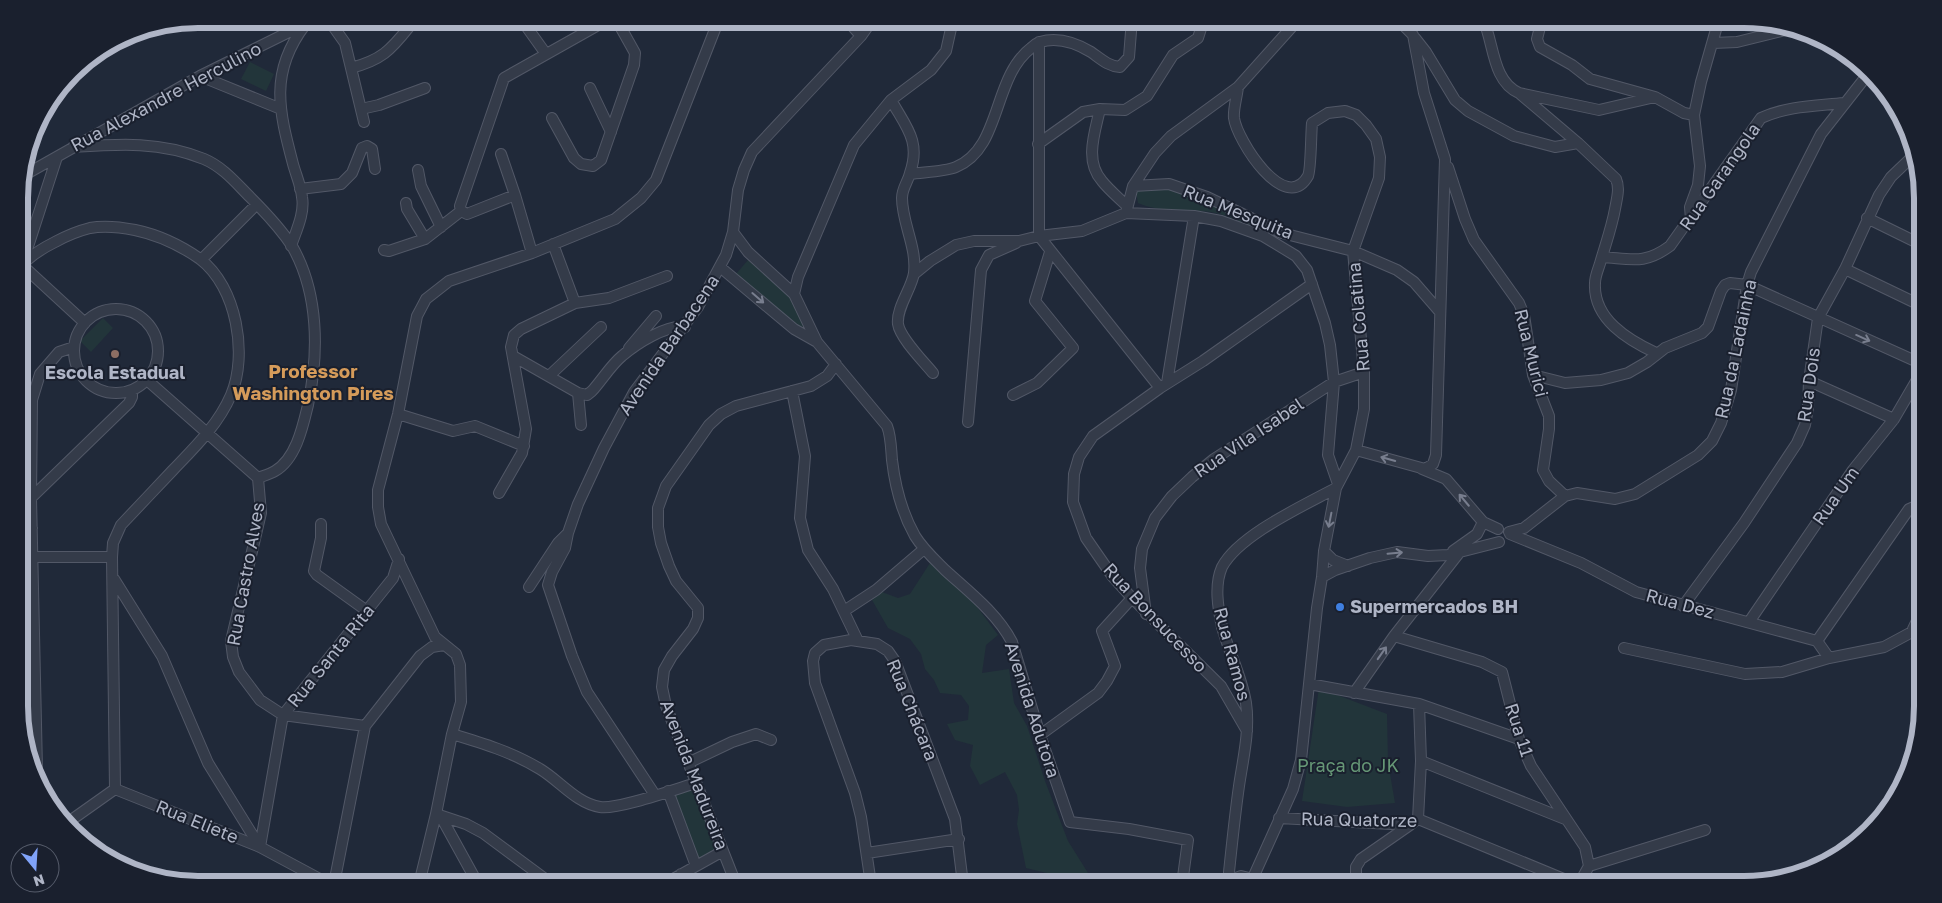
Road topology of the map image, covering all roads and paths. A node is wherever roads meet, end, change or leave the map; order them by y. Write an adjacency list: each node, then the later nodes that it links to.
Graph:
1 (295, 28): 26 (street, Rua Alexandre Herculino)
2 (303, 28): 35 (street)
3 (334, 28): 25 (street)
4 (408, 28): 25 (street)
5 (527, 28): 24 (street)
6 (593, 28): 24 (street)
7 (621, 28): 41 (street)
8 (715, 28): 69 (street)
9 (854, 28): 21 (street)
10 (867, 28): 21 (street, Avenida Barbacena)
11 (951, 28): 33 (street)
12 (1132, 28): 22 (street)
13 (1201, 28): 36 (street)
14 (1290, 28): 28 (street)
15 (1406, 28): 20 (street)
16 (1488, 28): 31 (street)
17 (1540, 28): 32 (street)
18 (1717, 28): 23 (street)
19 (1780, 31): 23 (street)
20 (1413, 35): 42 (street); 48 (street, Rua Murici)
21 (861, 36): 64 (street, Avenida Barbacena)
22 (1039, 42): 43 (street); 52 (street)
23 (1713, 43): 38 (street)
24 (546, 54): 59 (street)
25 (351, 68): 37 (street)
26 (200, 76): 35 (street); 44 (street, Rua Alexandre Herculino)
27 (1865, 77): 34 (street, Rua da Ladainha)
28 (1238, 87): 53 (street); 73 (street, Rua Colatina)
29 (425, 88): 37 (street)
30 (590, 88): 41 (street)
31 (1519, 93): 32 (street); 42 (street)
32 (1655, 97): 38 (street)
33 (890, 100): 52 (street); 86 (street)
34 (1844, 103): 62 (street, Rua Garangola); 85 (street, Rua da Ladainha)
35 (280, 109): 54 (street)
36 (1100, 109): 43 (street); 58 (street)
37 (361, 110): 40 (street)
38 (1694, 115): 62 (street)
39 (552, 118): 41 (street)
40 (364, 122)
41 (612, 132)
42 (1578, 143): 76 (street)
43 (1038, 144): 65 (street)
44 (73, 147): 46 (street, Rua Alexandre Herculino); 57 (street)
45 (502, 154): 55 (street)
46 (57, 157): 51 (street, Rua Alexandre Herculino); 70 (street)
47 (1910, 159): 61 (street, Rua Dois)
48 (1445, 160): 89 (street); 104 (street, Rua Murici)
49 (375, 169): 54 (street)
50 (418, 170): 63 (street)
51 (30, 172)
52 (910, 174): 82 (street)
53 (1133, 186): 58 (street); 73 (street, Rua Mesquita)
54 (300, 189): 71 (street)
55 (515, 195): 59 (street); 75 (street)
56 (406, 203): 66 (street)
57 (257, 204): 71 (street); 77 (street)
58 (1127, 209): 60 (street); 65 (street)
59 (461, 211): 63 (street)
60 (1194, 216): 84 (street); 110 (street)
61 (1866, 218): 68 (street); 80 (street, Rua Dois)
62 (1691, 219): 76 (street, Rua Garangola)
63 (441, 227): 66 (street)
64 (734, 232): 79 (street, Avenida Barbacena); 86 (street)
65 (1039, 236): 67 (street); 74 (street)
66 (425, 239): 72 (street)
67 (1019, 241): 82 (street); 117 (street)
68 (1914, 241)
69 (553, 244): 75 (street); 88 (street)
70 (28, 246)
71 (291, 246): 124 (street)
72 (384, 250)
73 (1353, 251): 89 (street, Rua Mesquita); 102 (street, Rua Colatina)
74 (1050, 252): 110 (street); 114 (street)
75 (532, 253): 115 (street)
76 (1602, 256): 97 (street)
77 (201, 260): 78 (street); 119 (street)
78 (28, 262)
79 (720, 267): 94 (street, Avenida Barbacena); 95 (street, one-way to 95)
80 (1844, 269): 87 (street); 91 (street, Rua Dois)
81 (28, 274): 92 (street)
82 (914, 274): 103 (street)
83 (667, 276): 88 (street)
84 (1312, 284): 108 (street); 110 (street, Rua Bonsucesso)
85 (1747, 285): 91 (street); 97 (street); 128 (street, Rua da Ladainha)
86 (794, 294): 95 (street, Avenida Adutora)
87 (1914, 302)
88 (575, 303): 98 (street)
89 (1440, 312): 122 (street)
90 (656, 316): 99 (street)
91 (1818, 318): 100 (street, one-way to 100); 107 (street, Rua Dois)
92 (85, 322): 96 (street); 106 (street)
93 (601, 327): 105 (street)
94 (685, 327): 99 (street); 135 (street, Avenida Barbacena)
95 (817, 342): 101 (street, Avenida Adutora)
96 (74, 347): 111 (street); 129 (street)
97 (1656, 353): 104 (street)
98 (513, 356): 105 (street); 120 (street)
99 (622, 356): 113 (street)
100 (1914, 360)
101 (836, 364): 112 (street, Avenida Madureira); 137 (street, Avenida Adutora)
102 (1364, 372): 108 (street, Rua Vila Isabel); 121 (street, Rua Colatina)
103 (933, 373)
104 (1534, 375): 128 (street, Rua Murici)
105 (548, 376): 113 (street)
106 (147, 380): 111 (street); 119 (street, Rua Castro Alves)
107 (1809, 381): 116 (street); 149 (street, Rua Dois)
108 (1334, 382): 126 (street); 152 (street, Rua Vila Isabel)
109 (1914, 385): 116 (street, Rua Um)
110 (1163, 386): 148 (street, Rua Bonsucesso)
111 (132, 390): 129 (street)
112 (792, 391): 151 (street); 173 (street, Avenida Madureira)
113 (578, 393): 118 (street)
114 (1013, 395)
115 (398, 414): 120 (street); 143 (street)
116 (1894, 419): 153 (street, Rua Um)
117 (968, 422)
118 (581, 425)
119 (209, 433): 124 (street, Rua Castro Alves); 142 (street)
120 (524, 446): 127 (street)
121 (1356, 450): 123 (street, one-way to 121); 126 (street, Rua Colatina)
122 (1436, 455): 123 (street); 125 (street)
123 (1421, 468): 125 (street)
124 (258, 478): 164 (street, Rua Castro Alves)
125 (1446, 479): 131 (street, one-way to 125)
126 (1337, 486): 138 (street, one-way to 138); 166 (street, Rua Ramos)
127 (499, 493)
128 (1565, 496): 136 (street)
129 (31, 498): 134 (street)
130 (1914, 507): 156 (street)
131 (1483, 522): 136 (street); 140 (street)
132 (321, 524): 150 (street)
133 (28, 528): 134 (street)
134 (32, 528): 141 (street)
135 (568, 533): 147 (street); 177 (street, Avenida Barbacena)
136 (1504, 534): 139 (street); 149 (street, Rua Dez)
137 (924, 549): 151 (street); 168 (street, Avenida Adutora)
138 (1324, 551): 144 (street); 145 (street)
139 (1459, 553): 140 (street); 155 (street)
140 (1448, 555): 144 (street, one-way to 140)
141 (33, 557): 142 (street); 172 (street)
142 (112, 557): 146 (street)
143 (399, 559): 150 (street, Rua Santa Rita); 158 (street)
144 (1348, 566): 145 (street)
145 (1322, 577): 161 (street)
146 (114, 578): 175 (street); 185 (street)
147 (528, 586)
148 (1132, 598): 152 (street, Rua Bonsucesso); 168 (street)
149 (1683, 606): 153 (street, Rua Dez)
150 (367, 611): 164 (street, Rua Santa Rita)
151 (844, 611): 157 (street)
152 (1146, 614): 166 (street, Rua Bonsucesso)
153 (1749, 622): 156 (street, Rua Dez)
154 (1914, 630): 160 (street)
155 (1394, 636): 162 (street, one-way to 155); 169 (street, Rua 11)
156 (1818, 640): 160 (street)
157 (858, 641): 184 (street, Rua Chácara); 187 (street)
158 (444, 645): 165 (street); 167 (street)
159 (1624, 648): 160 (street)
160 (1829, 658)
161 (1309, 684): 162 (street); 179 (street)
162 (1354, 692): 163 (street)
163 (1419, 704): 169 (street); 171 (street)
164 (283, 715): 165 (street, Rua Castro Alves); 185 (street, Rua Santa Rita)
165 (365, 726): 197 (street)
166 (1247, 731): 191 (street)
167 (452, 734): 177 (street); 178 (street)
168 (1040, 735): 190 (street, Avenida Adutora)
169 (1519, 739): 181 (street, Rua 11)
170 (771, 740): 173 (street)
171 (1420, 761): 181 (street); 182 (street)
172 (37, 762)
173 (688, 763): 174 (street, Avenida Madureira)
174 (696, 783): 176 (street); 186 (street, Avenida Madureira)
175 (115, 790): 180 (street); 185 (street, Rua Eliete)
176 (668, 791): 177 (street); 188 (street)
177 (655, 795)
178 (438, 814): 198 (street); 199 (street); 200 (street)
179 (1279, 818): 182 (street, Rua Quatorze); 192 (street)
180 (71, 819)
181 (1565, 819): 189 (street, Rua 11)
182 (1414, 822): 193 (street); 194 (street, Rua Quatorze)
183 (1705, 830): 189 (street)
184 (959, 839): 187 (street); 204 (street, Rua Chácara)
185 (260, 847): 196 (street, Rua Eliete)
186 (723, 851): 188 (street); 202 (street, Avenida Madureira)
187 (867, 853): 203 (street)
188 (696, 866): 201 (street)
189 (1589, 866): 195 (street)
190 (1183, 875)
191 (1229, 875)
192 (1256, 875)
193 (1356, 875)
194 (1554, 875)
195 (1583, 875)
196 (314, 876)
197 (336, 876)
198 (422, 876)
199 (473, 876)
200 (541, 876)
201 (686, 876)
202 (733, 876)
203 (870, 876)
204 (962, 876)

